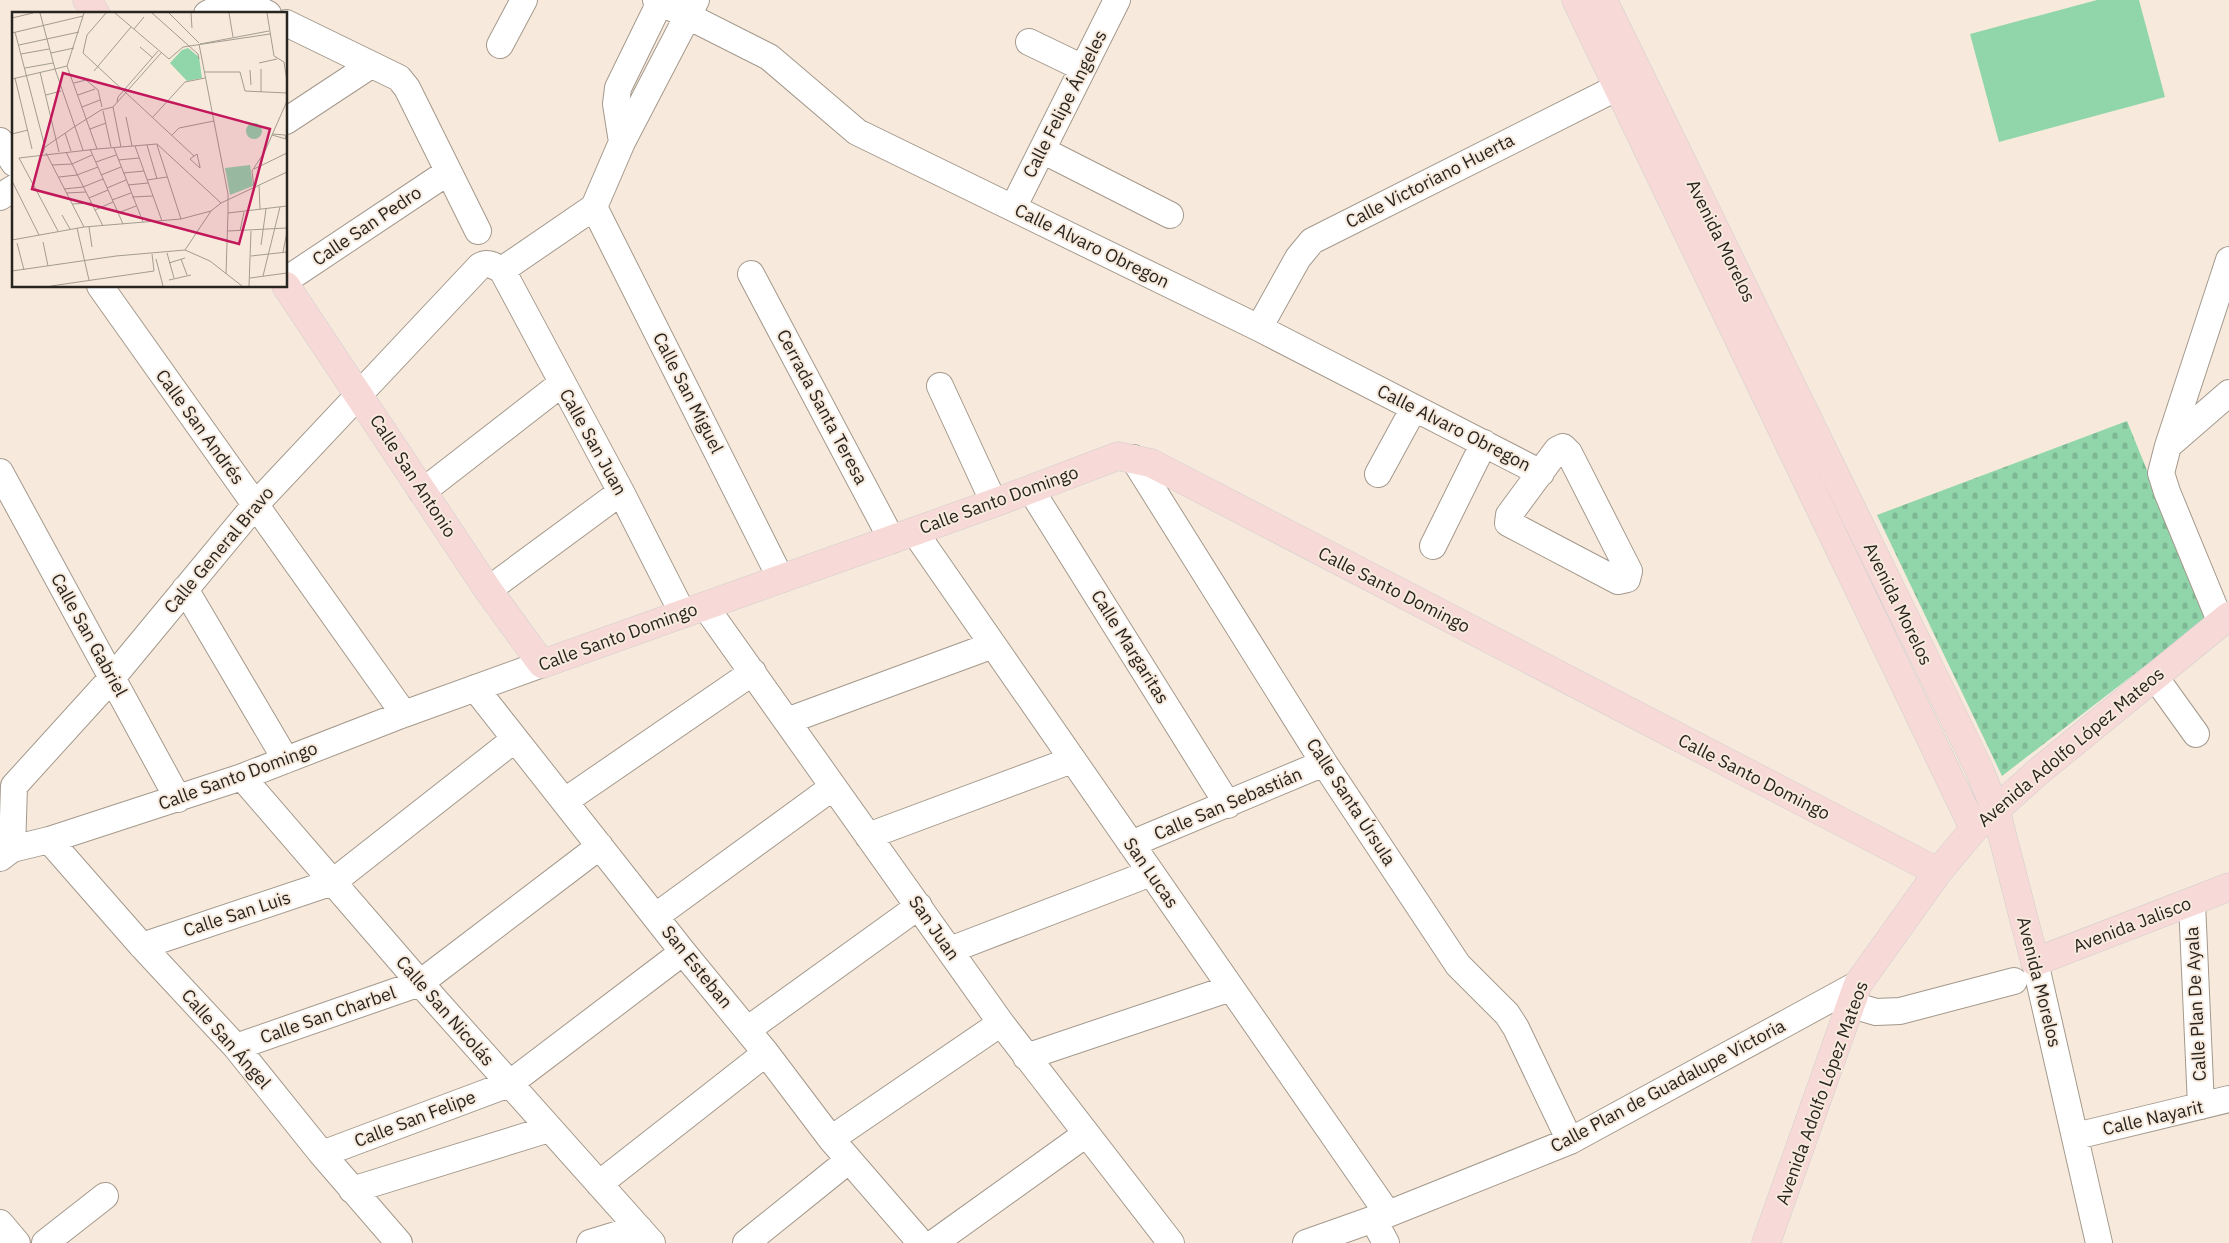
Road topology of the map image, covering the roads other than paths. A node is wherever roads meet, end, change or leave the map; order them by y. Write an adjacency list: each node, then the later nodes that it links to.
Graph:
1 (87, 0): 8 (main road)
2 (524, 0): 13 (street)
3 (1117, 0): 15 (street, Calle Felipe Ángeles)
4 (1576, 0): 16 (main road, Avenida Morelos)
5 (1603, 0): 16 (main road, Avenida Morelos)
6 (659, 1): 7 (street, Calle Alvaro Obregon); 19 (street)
7 (692, 8): 19 (street); 26 (street, Calle Alvaro Obregon)
8 (95, 12)
9 (210, 12): 10 (street)
10 (264, 12)
11 (288, 24): 14 (street)
12 (1029, 42): 15 (street)
13 (500, 45)
14 (371, 65): 17 (street); 22 (street)
15 (1083, 68): 20 (street, Calle Felipe Ángeles)
16 (1629, 81): 35 (street, Calle Victoriano Huerta); 52 (main road, Avenida Morelos); 53 (main road, Avenida Morelos)
17 (288, 120)
18 (0, 141): 21 (street)
19 (622, 142): 25 (street)
20 (1042, 150): 26 (street, Calle Felipe Ángeles); 27 (street)
21 (12, 161)
22 (448, 172): 28 (street); 32 (street, Calle San Pedro)
23 (12, 189): 24 (street)
24 (0, 197)
25 (594, 207): 30 (street, Calle General Bravo); 56 (street, Calle San Miguel)
26 (1013, 208): 35 (street, Calle Alvaro Obregon)
27 (1170, 215)
28 (478, 232)
29 (2229, 260): 42 (street)
30 (493, 267): 36 (street, Calle San Juan); 39 (street, Calle General Bravo)
31 (752, 274): 54 (street, Cerrada Santa Teresa)
32 (288, 279)
33 (101, 288): 51 (street, Calle San Andrés)
34 (287, 288): 39 (main road, Calle San Antonio)
35 (1259, 328): 40 (street, Calle Alvaro Obregon)
36 (561, 384): 48 (street); 49 (street, Calle San Juan)
37 (940, 386): 50 (street)
38 (2229, 392): 42 (street)
39 (359, 393): 48 (main road, Calle San Antonio); 51 (street, Calle General Bravo)
40 (1414, 408): 41 (street, Calle Alvaro Obregon); 46 (street)
41 (1484, 444): 45 (street, Calle Alvaro Obregon); 55 (street)
42 (2168, 446): 60 (street)
43 (1133, 458): 47 (main road, Calle Santo Domingo); 73 (street, Calle Santa Úrsula); 87 (main road, Calle Santo Domingo)
44 (0, 472): 65 (street, Calle San Gabriel)
45 (1541, 473): 45 (street)
46 (1378, 474)
47 (1031, 490): 50 (main road, Calle Santo Domingo); 79 (street, Calle Margaritas)
48 (422, 492): 58 (main road, Calle San Antonio)
49 (621, 492): 58 (street); 59 (street, Calle San Juan)
50 (994, 503): 54 (main road, Calle Santo Domingo)
51 (256, 504): 57 (street, Calle General Bravo); 67 (street, Calle San Andrés)
52 (1858, 522): 53 (street); 80 (main road, Avenida Morelos)
53 (1832, 534): 81 (main road, Avenida Morelos)
54 (903, 536): 56 (main road, Calle Santo Domingo); 61 (street, San Lucas)
55 (1433, 546)
56 (781, 579): 59 (main road, Calle Santo Domingo)
57 (185, 589): 65 (street, Calle General Bravo); 71 (street)
58 (488, 590): 62 (main road, Calle San Antonio)
59 (694, 610): 62 (main road, Calle Santo Domingo); 63 (street, San Juan)
60 (2225, 619): 64 (main road, Avenida Adolfo López Mateos)
61 (993, 645): 68 (street); 72 (street, San Lucas)
62 (542, 664): 66 (street, Calle Santo Domingo)
63 (753, 672): 68 (street, San Juan); 78 (street)
64 (2155, 676): 69 (street); 80 (main road, Avenida Adolfo López Mateos)
65 (112, 678): 75 (street, Calle General Bravo); 77 (street, Calle San Gabriel)
66 (475, 688): 67 (street, Calle Santo Domingo); 70 (street, San Esteban)
67 (404, 714): 71 (street, Calle Santo Domingo)
68 (786, 721): 76 (street, San Juan)
69 (2196, 734)
70 (515, 739): 78 (street, San Esteban); 89 (street, Calle San Luis)
71 (286, 760): 74 (street, Calle Santo Domingo)
72 (1072, 760): 82 (street); 84 (street, San Lucas)
73 (1324, 763): 79 (street, Calle San Sebastián); 114 (street, Calle Santa Úrsula)
74 (242, 776): 77 (street, Calle Santo Domingo); 89 (street, Calle San Nicolás)
75 (7, 781): 86 (street, Calle General Bravo)
76 (833, 787): 82 (street, San Juan); 93 (street)
77 (178, 799): 83 (street, Calle Santo Domingo)
78 (565, 801): 85 (street, San Esteban)
79 (1228, 805): 84 (street, Calle San Sebastián)
80 (1996, 811): 81 (main road, Avenida Adolfo López Mateos); 97 (main road, Avenida Morelos)
81 (1974, 830): 87 (main road, Avenida Adolfo López Mateos)
82 (868, 836): 92 (street, San Juan)
83 (49, 840): 86 (street, Calle Santo Domingo); 94 (street, Calle San Ángel)
84 (1131, 844): 88 (street, San Lucas)
85 (600, 846): 93 (street, San Esteban); 99 (street, Calle San Charbel)
86 (6, 853)
87 (1938, 872): 101 (main road, Avenida Adolfo López Mateos)
88 (1151, 873): 95 (street); 100 (street, San Lucas)
89 (333, 882): 94 (street, Calle San Luis); 99 (street, Calle San Nicolás)
90 (2229, 887): 91 (main road, Avenida Jalisco)
91 (2192, 902): 97 (main road, Avenida Jalisco); 109 (street, Calle Plan De Ayala)
92 (919, 906): 95 (street, San Juan); 103 (street)
93 (656, 916): 96 (street, San Esteban)
94 (142, 946): 104 (street, Calle San Ángel)
95 (950, 950): 102 (street, San Juan)
96 (683, 952): 103 (street, San Esteban); 107 (street, Calle San Felipe)
97 (2036, 962): 112 (street, Avenida Morelos)
98 (2014, 981): 101 (street)
99 (420, 983): 104 (street, Calle San Charbel); 107 (street, Calle San Nicolás)
100 (1231, 988): 106 (street); 120 (street, San Lucas)
101 (1855, 995): 114 (street, Calle Plan de Guadalupe Victoria); 133 (main road, Avenida Adolfo López Mateos)
102 (1001, 1023): 106 (street, San Juan); 113 (street)
103 (747, 1030): 105 (street, San Esteban)
104 (236, 1047): 115 (street, Calle San Ángel)
105 (766, 1053): 113 (street, San Esteban); 117 (street)
106 (1026, 1057): 111 (street, San Juan)
107 (509, 1084): 110 (street, Calle San Nicolás); 115 (street, Calle San Felipe)
108 (2229, 1100): 109 (street, Calle Nayarit)
109 (2201, 1106): 112 (street, Calle Nayarit)
110 (549, 1128): 117 (street, Calle San Nicolás); 118 (street)
111 (1086, 1134): 129 (street); 130 (street, San Juan)
112 (2076, 1136): 134 (street, Avenida Morelos)
113 (831, 1139): 116 (street, San Esteban)
114 (1570, 1141): 120 (street, Calle Plan de Guadalupe Victoria)
115 (322, 1154): 118 (street, Calle San Ángel)
116 (849, 1160): 127 (street); 128 (street, San Esteban)
117 (599, 1184): 122 (street, Calle San Nicolás)
118 (352, 1190): 125 (street, Calle San Ángel)
119 (105, 1196): 124 (street)
120 (1380, 1217): 131 (street, Calle Plan de Guadalupe Victoria); 132 (street, San Lucas)
121 (0, 1223): 123 (street)
122 (646, 1235): 126 (street)
123 (17, 1243)
124 (45, 1243)
125 (399, 1243)
126 (590, 1243)
127 (746, 1243)
128 (922, 1243)
129 (934, 1243)
130 (1170, 1243)
131 (1306, 1243)
132 (1386, 1243)
133 (1766, 1243)
134 (2099, 1243)

